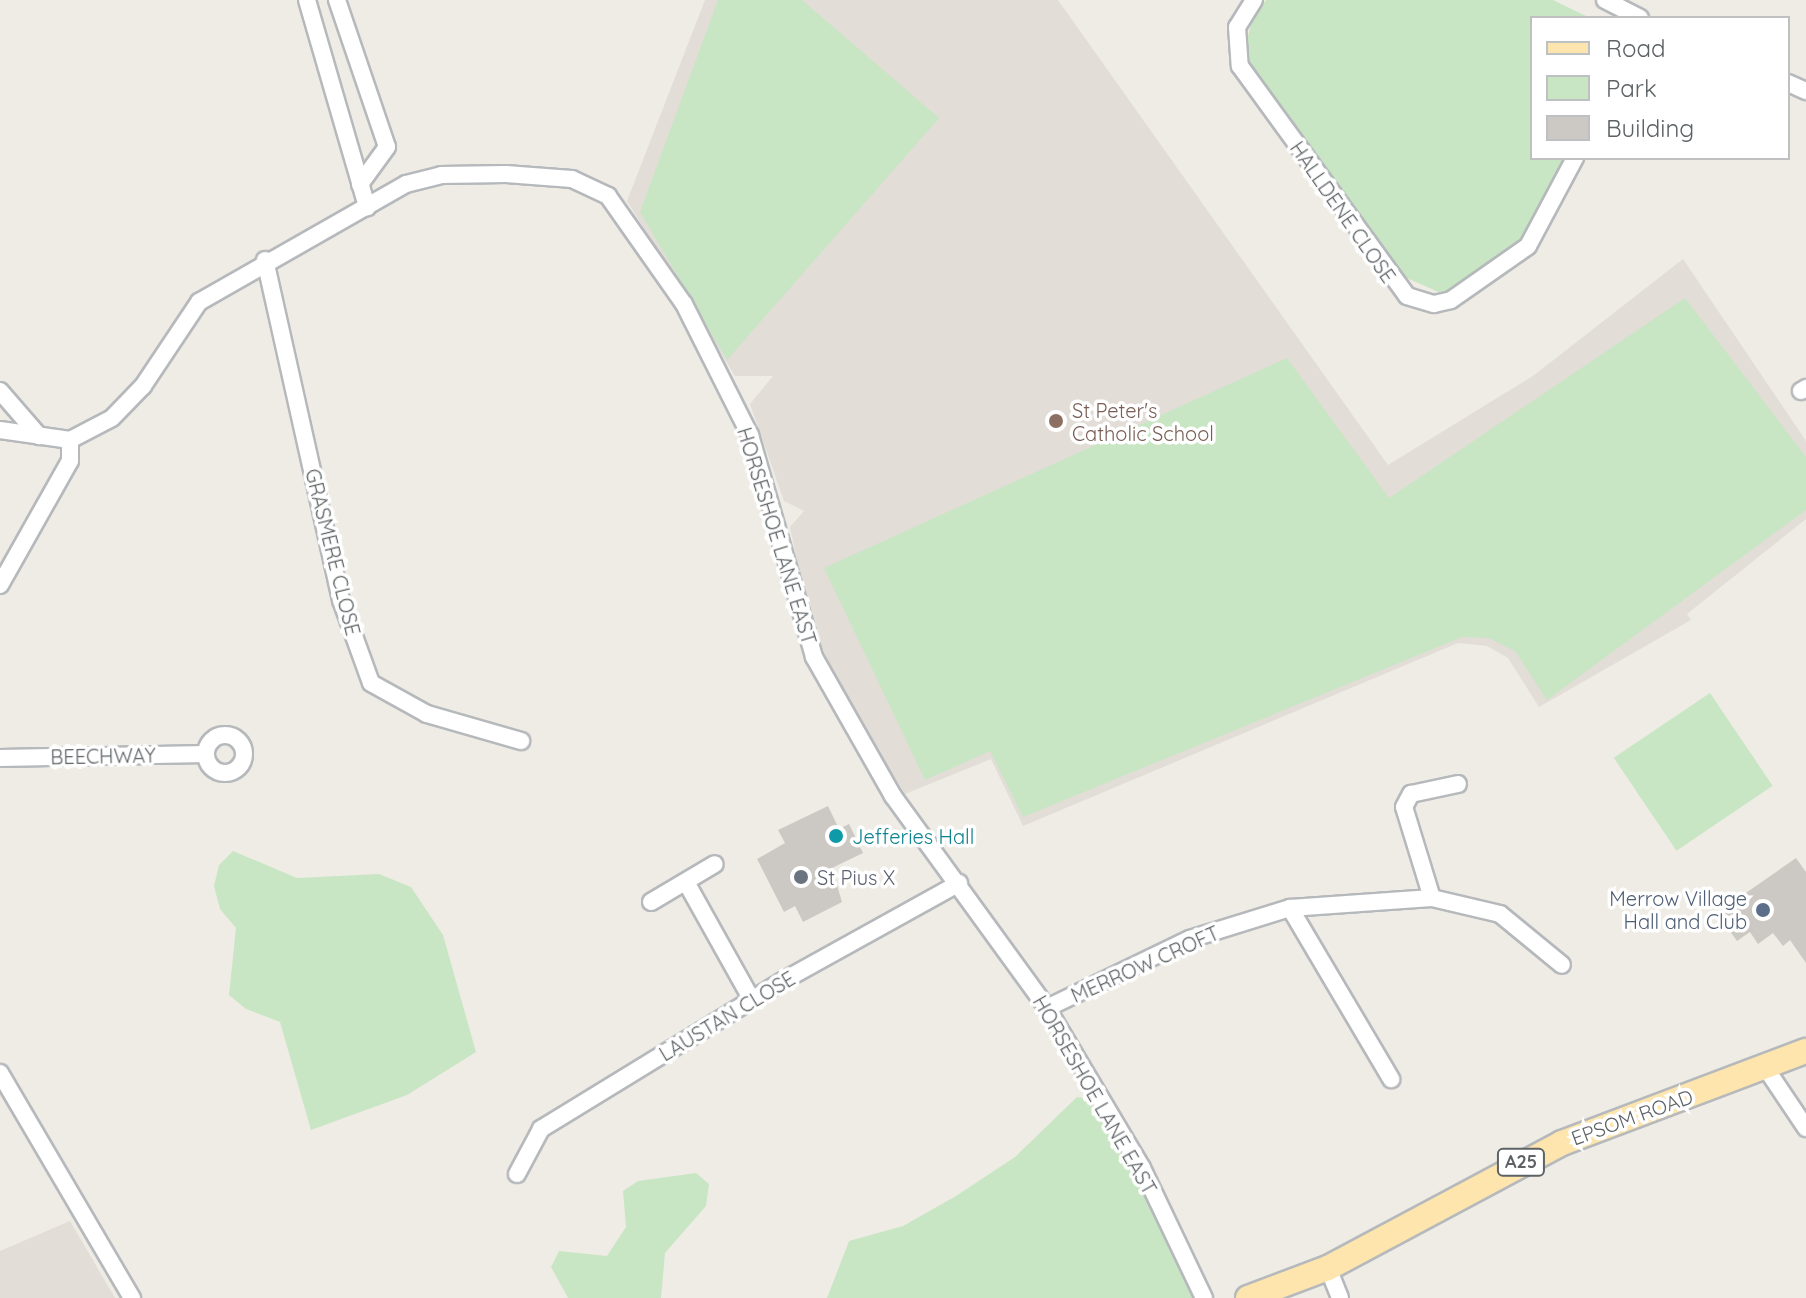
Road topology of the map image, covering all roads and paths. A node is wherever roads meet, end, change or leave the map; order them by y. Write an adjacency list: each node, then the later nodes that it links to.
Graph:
1 (307, 0): 7 (street)
2 (337, 0): 7 (street)
3 (1254, 0): 6 (street, HALLDENE CLOSE)
4 (1605, 0): 5 (street)
5 (1636, 16)
6 (1574, 160)
7 (360, 184): 8 (street)
8 (367, 207): 9 (street, HORSESHOE LANE EAST); 21 (street, HORSESHOE LANE EAST)
9 (265, 260): 13 (street, HORSESHOE LANE EAST); 15 (street, GRASMERE CLOSE)
10 (0, 391): 12 (street)
11 (0, 430): 12 (street)
12 (39, 436): 13 (street)
13 (70, 440): 14 (street)
14 (0, 585)
15 (521, 741)
16 (206, 754): 17 (street, BEECHWAY)
17 (0, 758)
18 (1458, 784): 22 (street)
19 (715, 864): 20 (street)
20 (686, 882): 23 (street); 26 (street)
21 (959, 883): 26 (street, LAUSTAN CLOSE); 27 (street, HORSESHOE LANE EAST)
22 (1432, 898): 24 (street, MERROW CROFT); 25 (street, MERROW CROFT)
23 (651, 902)
24 (1290, 908): 27 (street, MERROW CROFT); 31 (street)
25 (1562, 965)
26 (752, 1000): 33 (street, LAUSTAN CLOSE)
27 (1047, 1008): 36 (street, HORSESHOE LANE EAST)
28 (1806, 1051): 29 (main road, EPSOM ROAD / A25)
29 (1767, 1070): 32 (street); 34 (main road, EPSOM ROAD / A25)
30 (0, 1073): 35 (street)
31 (1391, 1079)
32 (1806, 1128)
33 (517, 1174)
34 (1328, 1268): 37 (main road, EPSOM ROAD / A25); 38 (street)
35 (132, 1298)
36 (1204, 1298)
37 (1248, 1298)
38 (1340, 1298)

